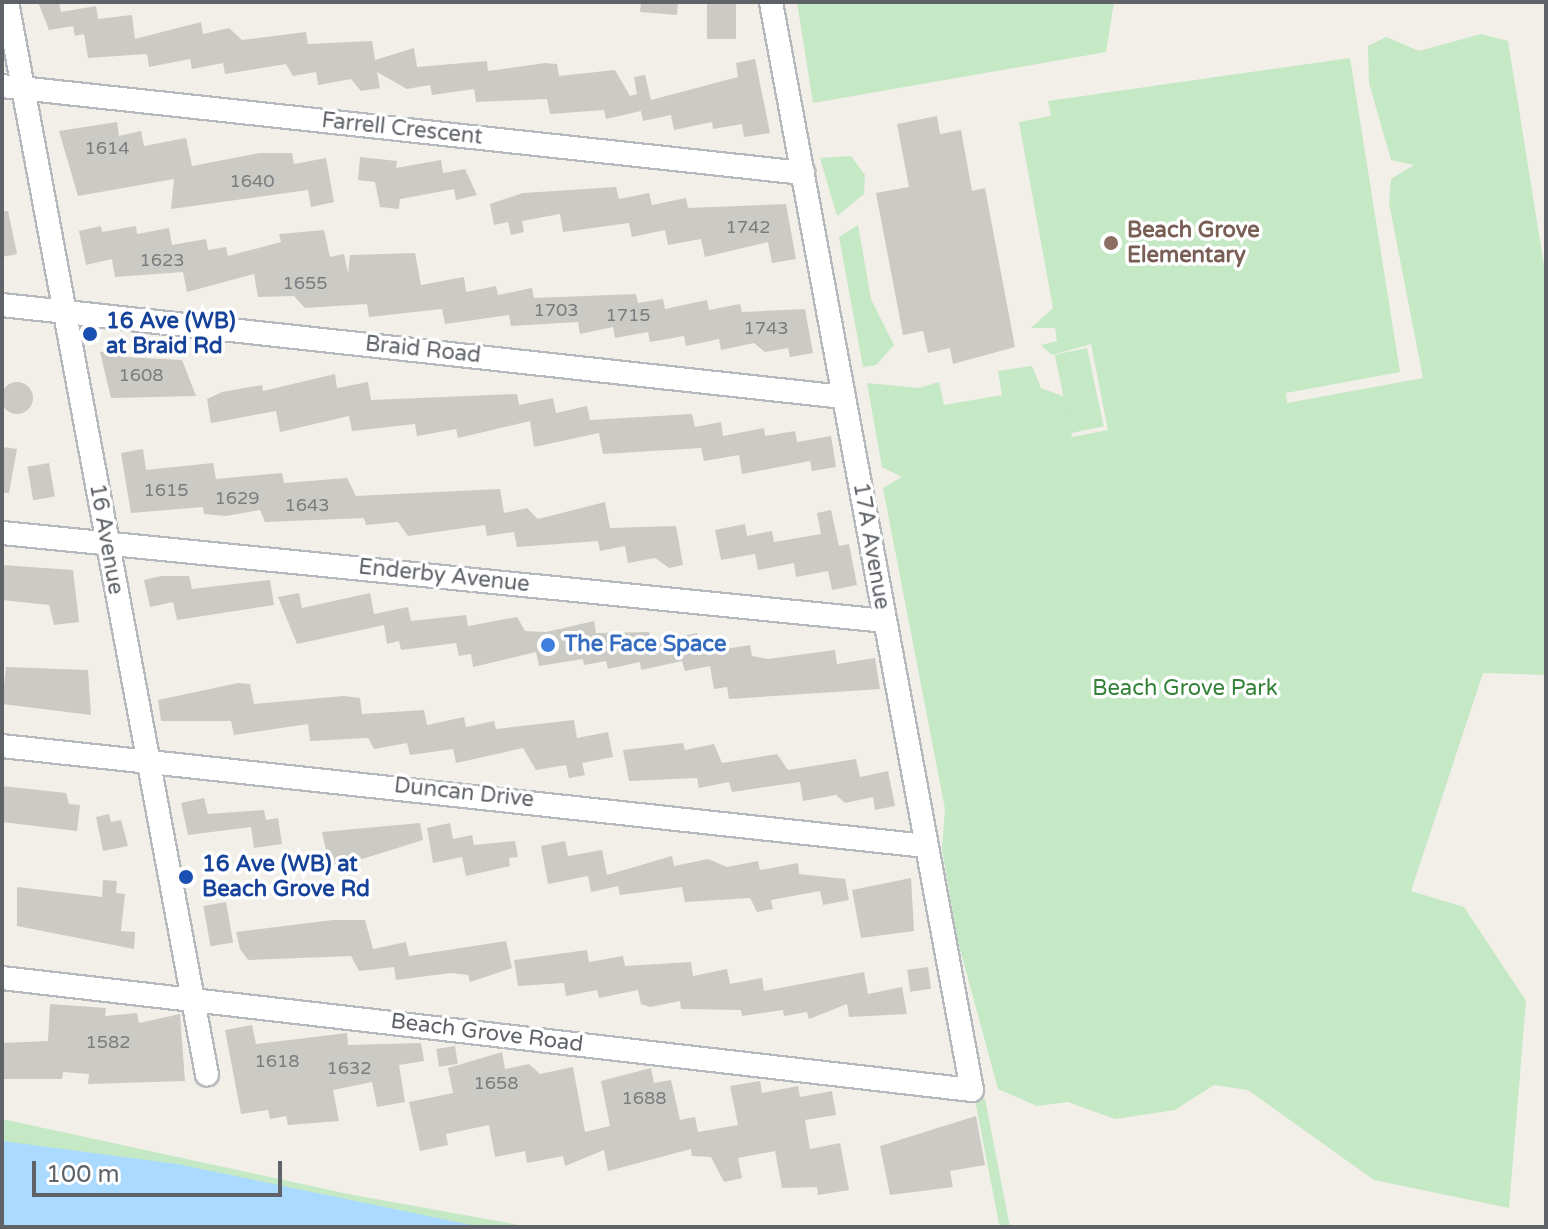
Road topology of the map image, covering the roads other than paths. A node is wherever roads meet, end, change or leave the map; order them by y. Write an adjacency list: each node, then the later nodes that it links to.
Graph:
1 (7, 2): 3 (street, 16 Avenue)
2 (771, 2): 4 (street, 17A Avenue)
3 (12, 87): 4 (street, Farrell Crescent); 6 (street, 16 Avenue)
4 (803, 173): 7 (street, 17A Avenue)
5 (2, 305): 6 (street, Braid Road)
6 (64, 311): 7 (street, Braid Road); 9 (street, 16 Avenue)
7 (844, 397): 10 (street, 17A Avenue)
8 (2, 533): 9 (street, Enderby Avenue)
9 (106, 542): 10 (street, Enderby Avenue); 12 (street, 16 Avenue)
10 (885, 621): 13 (street, 17A Avenue)
11 (2, 746): 12 (street, Duncan Drive)
12 (146, 759): 13 (street, Duncan Drive); 15 (street, 16 Avenue)
13 (925, 846): 17 (street, 17A Avenue)
14 (2, 978): 15 (street, Beach Grove Road)
15 (190, 998): 16 (street, 16 Avenue); 17 (street, Beach Grove Road)
16 (207, 1075)
17 (972, 1090)

